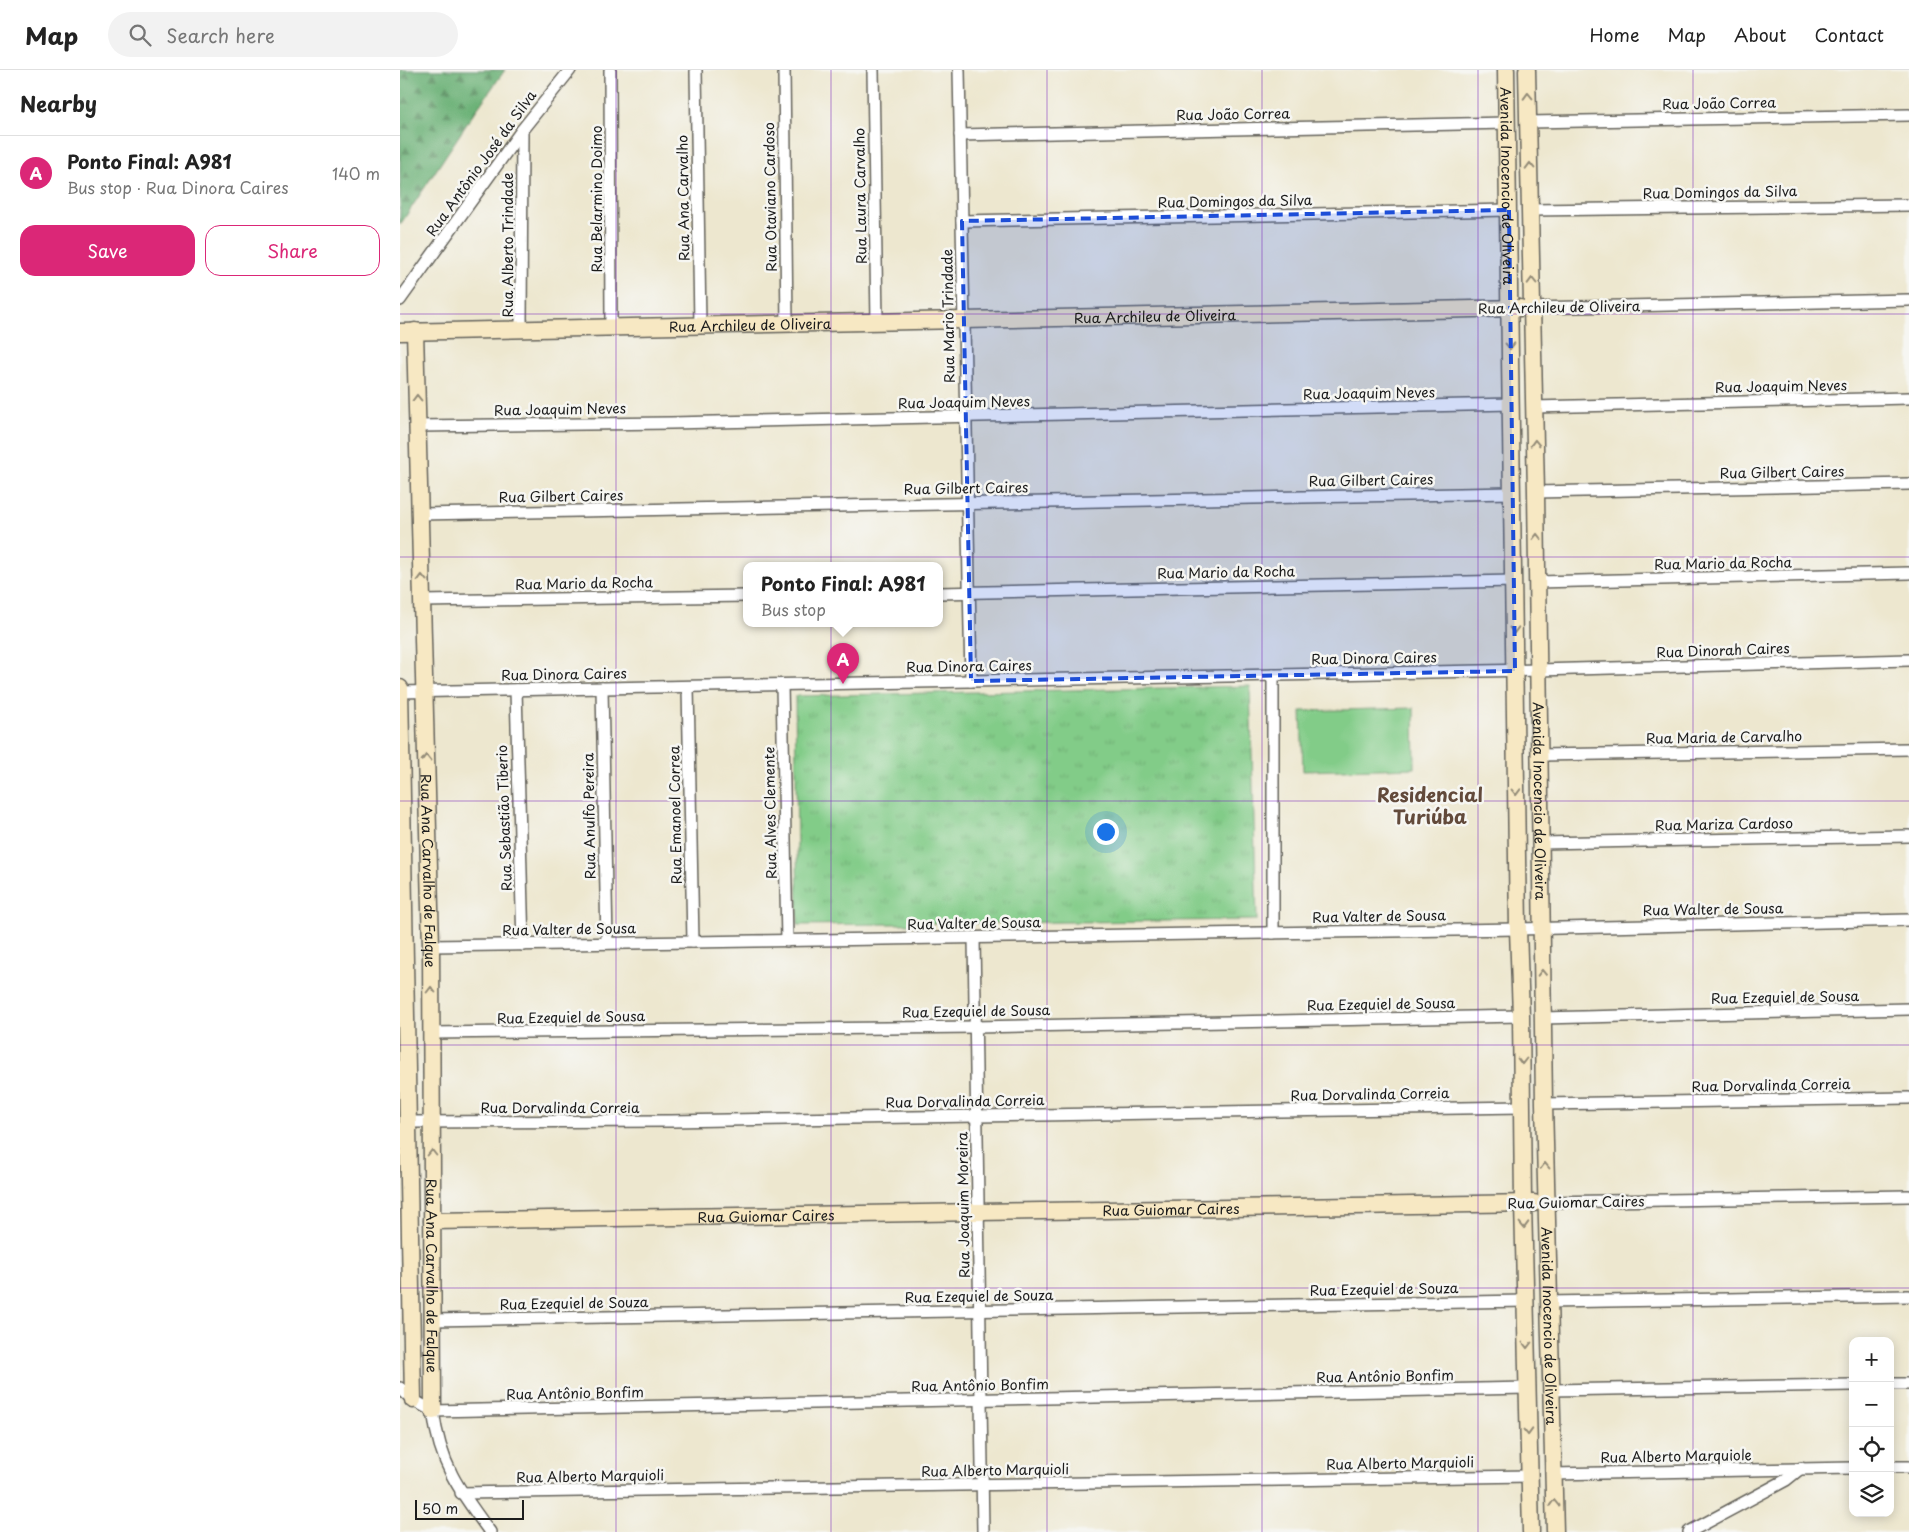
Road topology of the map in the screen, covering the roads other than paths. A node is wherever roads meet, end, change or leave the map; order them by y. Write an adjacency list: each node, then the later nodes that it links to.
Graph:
1 (570, 70): 12 (street, Rua Antônio José da Silva)
2 (610, 70): 26 (street, Rua Belarmino Doimo)
3 (696, 70): 25 (street, Rua Ana Carvalho)
4 (784, 70): 24 (street, Rua Otaviano Cardoso)
5 (873, 70): 23 (street, Rua Laura Carvalho)
6 (959, 70): 13 (street, Rua Mario Trindade)
7 (1506, 70): 11 (street, Avenida Inocencio de Oliveira)
8 (1527, 70): 10 (street, Avenida Inocencio de Oliveira, one-way to 8)
9 (1909, 115): 10 (street, Rua João Correa)
10 (1529, 122): 16 (street, Avenida Inocencio de Oliveira, one-way to 10)
11 (1507, 123): 13 (street, Rua João Correa); 15 (street, Avenida Inocencio de Oliveira)
12 (522, 130): 18 (street, Rua Antônio José da Silva); 27 (street, Rua Alberto Trindade)
13 (960, 135): 17 (street, Rua Mario Trindade)
14 (1909, 205): 16 (street, Rua Domingos da Silva)
15 (1509, 210): 17 (street, Rua Domingos da Silva); 20 (street, Avenida Inocencio de Oliveira)
16 (1531, 210): 21 (street, Avenida Inocencio de Oliveira, one-way to 16)
17 (962, 221): 22 (street, Rua Mario Trindade)
18 (400, 300)
19 (1909, 300): 21 (street, Rua Archileu de Oliveira)
20 (1509, 308): 21 (street, Rua Archileu de Oliveira); 22 (street, Rua Archileu de Oliveira); 30 (street, Avenida Inocencio de Oliveira, one-way to 30)
21 (1532, 308): 31 (street, Avenida Inocencio de Oliveira)
22 (964, 320): 23 (street, Rua Archileu de Oliveira); 32 (street, Rua Mario Trindade)
23 (877, 322): 24 (street, Rua Archileu de Oliveira)
24 (787, 324): 25 (street, Rua Archileu de Oliveira)
25 (700, 326): 26 (street, Rua Archileu de Oliveira)
26 (611, 327): 27 (street, Rua Archileu de Oliveira)
27 (521, 329): 28 (street, Rua Archileu de Oliveira)
28 (408, 332): 33 (street, Rua Ana Carvalho de Falque, one-way to 28)
29 (1909, 398): 31 (street, Rua Joaquim Neves)
30 (1512, 404): 32 (street, Rua Joaquim Neves); 35 (street, Avenida Inocencio de Oliveira)
31 (1533, 407): 36 (street, Avenida Inocencio de Oliveira, one-way to 31)
32 (964, 417): 33 (street, Rua Joaquim Neves); 37 (street, Rua Mario Trindade)
33 (418, 426): 38 (street, Rua Ana Carvalho de Falque)
34 (1909, 484): 36 (street, Rua Gilbert Caires)
35 (1512, 492): 37 (street, Rua Gilbert Caires); 40 (street, Avenida Inocencio de Oliveira)
36 (1536, 492): 41 (street, Avenida Inocencio de Oliveira, one-way to 36)
37 (967, 503): 38 (street, Rua Gilbert Caires); 42 (street, Rua Mario Trindade)
38 (420, 514): 45 (street, Rua Ana Carvalho de Falque, one-way to 38)
39 (1909, 573): 41 (street, Rua Mario da Rocha)
40 (1514, 581): 42 (street, Rua Mario da Rocha); 48 (street, Avenida Inocencio de Oliveira, one-way to 48)
41 (1537, 582): 47 (street, Avenida Inocencio de Oliveira)
42 (969, 592): 43 (street, Rua Mario da Rocha); 50 (street, Rua Mario Trindade)
43 (943, 593)
44 (743, 596): 45 (street, Rua Mario da Rocha)
45 (422, 601): 57 (street, Rua Ana Carvalho de Falque)
46 (1909, 660): 47 (street, Rua Dinorah Caires)
47 (1538, 670): 48 (street, Rua Dinora Caires); 59 (street, Avenida Inocencio de Oliveira)
48 (1515, 671): 49 (street, Rua Dinora Caires); 65 (street, Avenida Inocencio de Oliveira, one-way to 65)
49 (1273, 675): 50 (street, Rua Dinora Caires); 66 (street)
50 (971, 681): 51 (street, Rua Dinora Caires)
51 (782, 685): 52 (street, Rua Dinora Caires); 68 (street, Rua Alves Clemente)
52 (688, 687): 54 (street, Rua Dinora Caires); 69 (street, Rua Emanoel Correa)
53 (400, 688): 56 (street, Rua Ana Carvalho de Falque)
54 (602, 688): 55 (street, Rua Dinora Caires); 70 (street, Rua Anulfo Pereira)
55 (516, 690): 57 (street, Rua Dinora Caires); 71 (street, Rua Sebastião Tiberio)
56 (400, 692): 57 (street, Rua Dinora Caires); 60 (street, Rua Ana Carvalho de Falque)
57 (424, 692): 72 (street, Rua Ana Carvalho de Falque, one-way to 57)
58 (1909, 749): 59 (street, Rua Maria de Carvalho)
59 (1540, 755): 62 (street, Avenida Inocencio de Oliveira)
60 (401, 767): 73 (street, Rua Ana Carvalho de Falque)
61 (1909, 836): 62 (street, Rua Mariza Cardoso)
62 (1540, 843): 64 (street, Avenida Inocencio de Oliveira)
63 (1909, 920): 64 (street, Rua Walter de Sousa)
64 (1542, 928): 65 (street, Rua Walter de Sousa); 76 (street, Avenida Inocencio de Oliveira, one-way to 64)
65 (1518, 929): 66 (street, Rua Valter de Sousa); 75 (street, Avenida Inocencio de Oliveira)
66 (1273, 933): 67 (street, Rua Valter de Sousa)
67 (974, 938): 68 (street, Rua Valter de Sousa); 77 (street, Rua Joaquim Moreira)
68 (787, 940): 69 (street, Rua Valter de Sousa)
69 (693, 942): 70 (street, Rua Valter de Sousa)
70 (607, 944): 71 (street, Rua Valter de Sousa)
71 (523, 945): 72 (street, Rua Valter de Sousa)
72 (430, 946): 78 (street, Rua Ana Carvalho de Falque, one-way to 72)
73 (403, 947): 83 (street, Rua Ana Carvalho de Falque)
74 (1909, 1009): 76 (street, Rua Ezequiel de Sousa)
75 (1522, 1016): 77 (street, Rua Ezequiel de Sousa); 81 (street, Avenida Inocencio de Oliveira, one-way to 81)
76 (1542, 1018): 80 (street, Avenida Inocencio de Oliveira)
77 (976, 1027): 78 (street, Rua Ezequiel de Sousa); 82 (street, Rua Joaquim Moreira)
78 (431, 1033): 84 (street, Rua Ana Carvalho de Falque)
79 (1909, 1098): 80 (street, Rua Dorvalinda Correia)
80 (1544, 1104): 86 (street, Avenida Inocencio de Oliveira, one-way to 80)
81 (1522, 1106): 82 (street, Rua Dorvalinda Correia); 87 (street, Avenida Inocencio de Oliveira)
82 (977, 1115): 84 (street, Rua Dorvalinda Correia); 88 (street, Rua Joaquim Moreira)
83 (409, 1122): 84 (street, Rua Dorvalinda Correia); 101 (street, Rua Ana Carvalho de Falque)
84 (431, 1123): 89 (street, Rua Ana Carvalho de Falque, one-way to 84)
85 (1909, 1196): 86 (street, Rua Guiomar Caires)
86 (1546, 1202): 87 (street, Rua Guiomar Caires); 92 (street, Avenida Inocencio de Oliveira)
87 (1523, 1203): 88 (street, Rua Guiomar Caires); 91 (street, Avenida Inocencio de Oliveira, one-way to 91)
88 (978, 1212): 89 (street, Rua Guiomar Caires); 93 (street, Rua Joaquim Moreira)
89 (432, 1221): 94 (street, Rua Ana Carvalho de Falque)
90 (1909, 1296): 92 (street)
91 (1526, 1302): 93 (street, Rua Ezequiel de Souza); 99 (street, Avenida Inocencio de Oliveira, one-way to 99)
92 (1548, 1302): 100 (street, Avenida Inocencio de Oliveira)
93 (980, 1311): 94 (street, Rua Ezequiel de Souza); 102 (street, Rua Joaquim Moreira)
94 (433, 1320): 103 (street, Rua Ana Carvalho de Falque)
95 (1894, 1384): 96 (street)
96 (1909, 1384)
97 (1849, 1385): 100 (street)
98 (400, 1388): 101 (street)
99 (1527, 1388): 102 (street, Rua Antônio Bonfim); 109 (street, Avenida Inocencio de Oliveira, one-way to 109)
100 (1550, 1390): 108 (street, Avenida Inocencio de Oliveira)
101 (413, 1400): 103 (street)
102 (981, 1400): 103 (street, Rua Antônio Bonfim); 110 (street, Rua Joaquim Moreira)
103 (433, 1411): 111 (street)
104 (1894, 1467): 105 (street)
105 (1909, 1467)
106 (1801, 1468): 107 (street, Rua Alberto Marquiole); 108 (street, Rua Alberto Marquiole); 116 (street)
107 (1849, 1468)
108 (1553, 1474): 115 (street, Avenida Inocencio de Oliveira, one-way to 108)
109 (1530, 1476): 110 (street, Rua Alberto Marquioli); 114 (street, Avenida Inocencio de Oliveira)
110 (982, 1485): 111 (street, Rua Alberto Marquioli); 113 (street, Rua Joaquim Moreira)
111 (461, 1493): 112 (street)
112 (490, 1532)
113 (983, 1532)
114 (1531, 1532)
115 (1555, 1532)
116 (1689, 1532)

